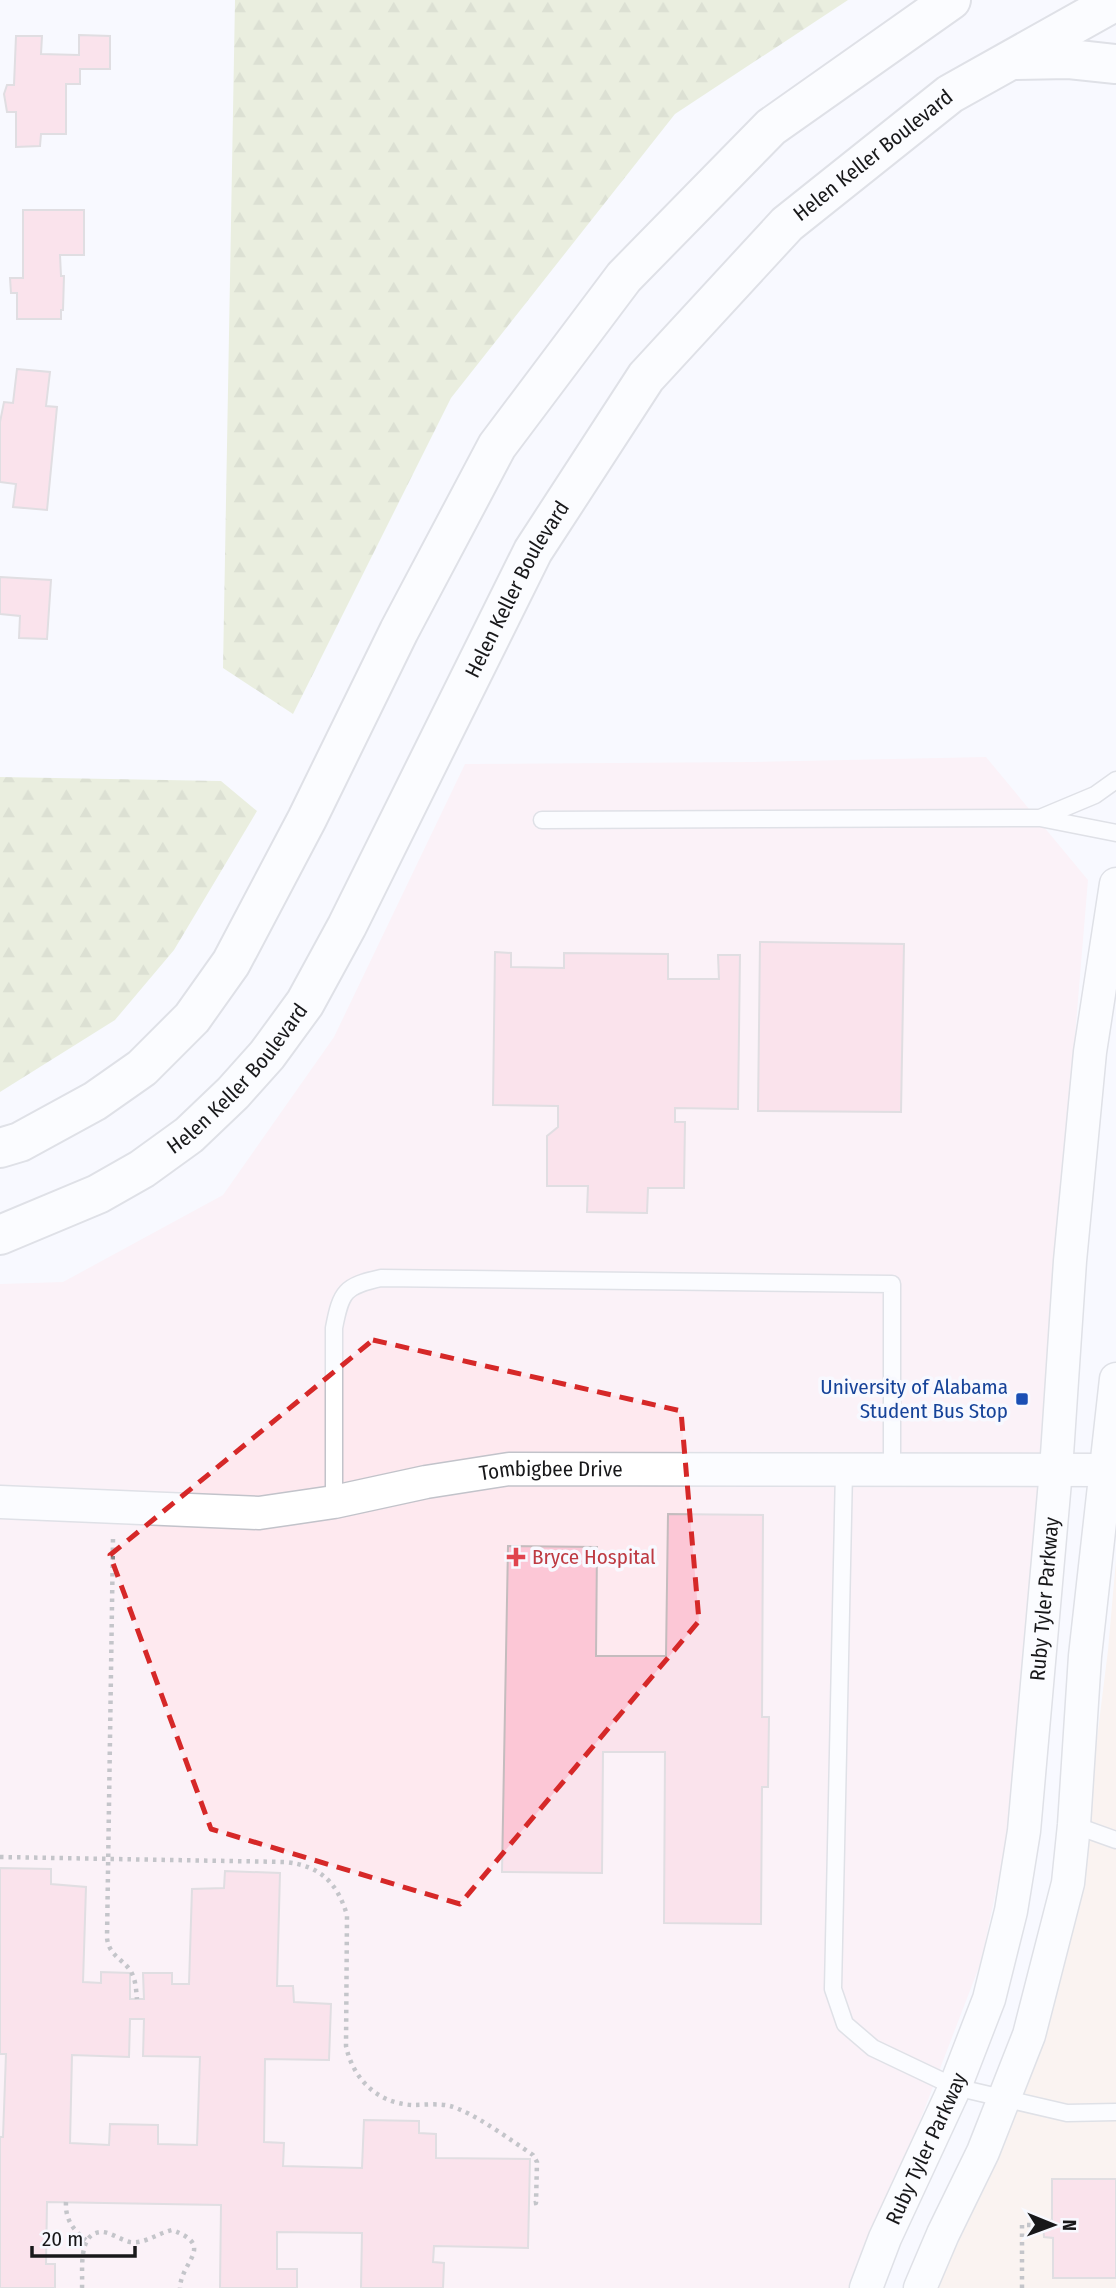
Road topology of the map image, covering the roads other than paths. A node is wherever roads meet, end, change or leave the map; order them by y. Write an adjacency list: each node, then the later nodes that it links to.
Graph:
1 (951, 0): 10 (street)
2 (1116, 1): 3 (street, Helen Keller Boulevard)
3 (1009, 60): 4 (street); 11 (street, Helen Keller Boulevard)
4 (1116, 64)
5 (1116, 780): 6 (lane)
6 (1040, 818): 7 (lane); 8 (lane)
7 (542, 820)
8 (1116, 833)
9 (1116, 884): 15 (street, Ruby Tyler Parkway)
10 (0, 1148)
11 (0, 1235)
12 (1116, 1379): 16 (street)
13 (844, 1470): 14 (street, Tombigbee Drive); 18 (street, Tombigbee Drive); 21 (lane)
14 (892, 1470): 15 (street, Tombigbee Drive); 18 (lane)
15 (1056, 1470): 16 (street, Tombigbee Drive); 21 (street, Ruby Tyler Parkway)
16 (1111, 1470): 19 (street)
17 (0, 1502): 18 (street, Tombigbee Drive)
18 (334, 1502)
19 (1074, 1825): 20 (lane); 22 (street)
20 (1116, 1840)
21 (955, 2087): 22 (lane); 24 (street, Ruby Tyler Parkway)
22 (1004, 2099): 23 (lane); 25 (street)
23 (1116, 2112)
24 (866, 2288)
25 (920, 2288)

